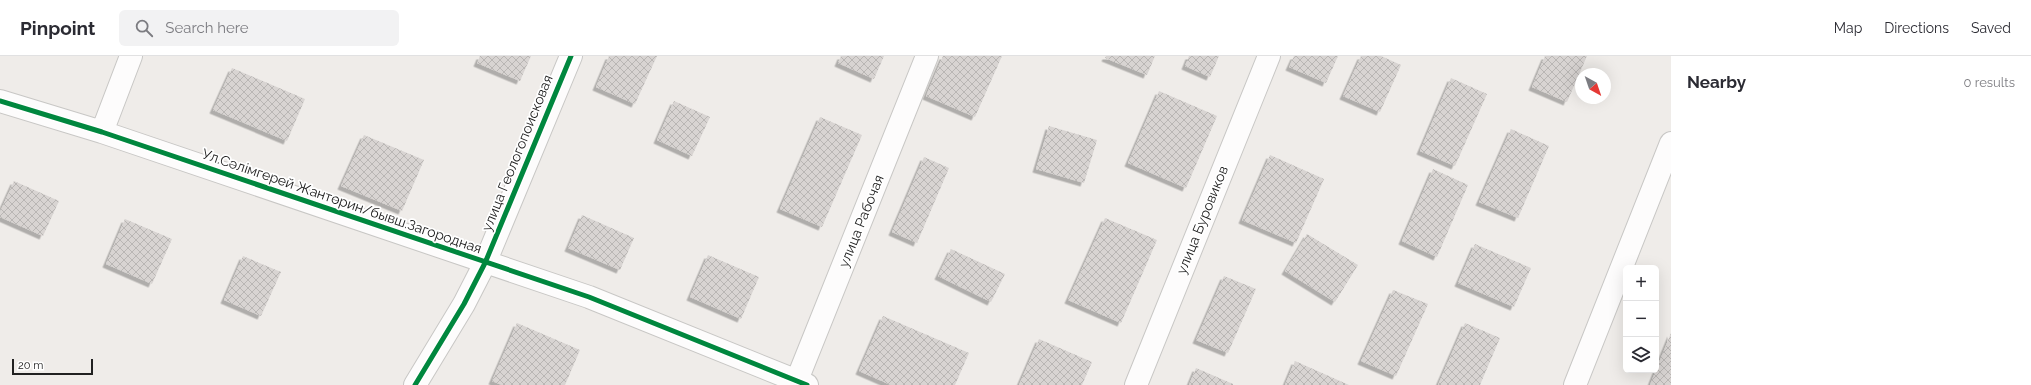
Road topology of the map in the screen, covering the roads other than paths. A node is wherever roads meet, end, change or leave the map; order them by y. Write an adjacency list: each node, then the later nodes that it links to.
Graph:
1 (132, 56): 6 (street)
2 (571, 56): 8 (street, улица Геологопоисковая)
3 (927, 56): 9 (street, улица Рабочая)
4 (1269, 56): 11 (street, улица Буровиков)
5 (0, 101): 6 (street, Ул.Сәлімгерей Жантөрин/бывш.Загородная)
6 (102, 132): 8 (street, Ул.Сәлімгерей Жантөрин/бывш.Загородная)
7 (1671, 143): 12 (street)
8 (485, 263): 9 (street, Ул.Сәлімгерей Жантөрин/бывш.Загородная); 10 (street, улица Геологопоисковая)
9 (799, 384)
10 (415, 385)
11 (1136, 385)
12 (1576, 385)

